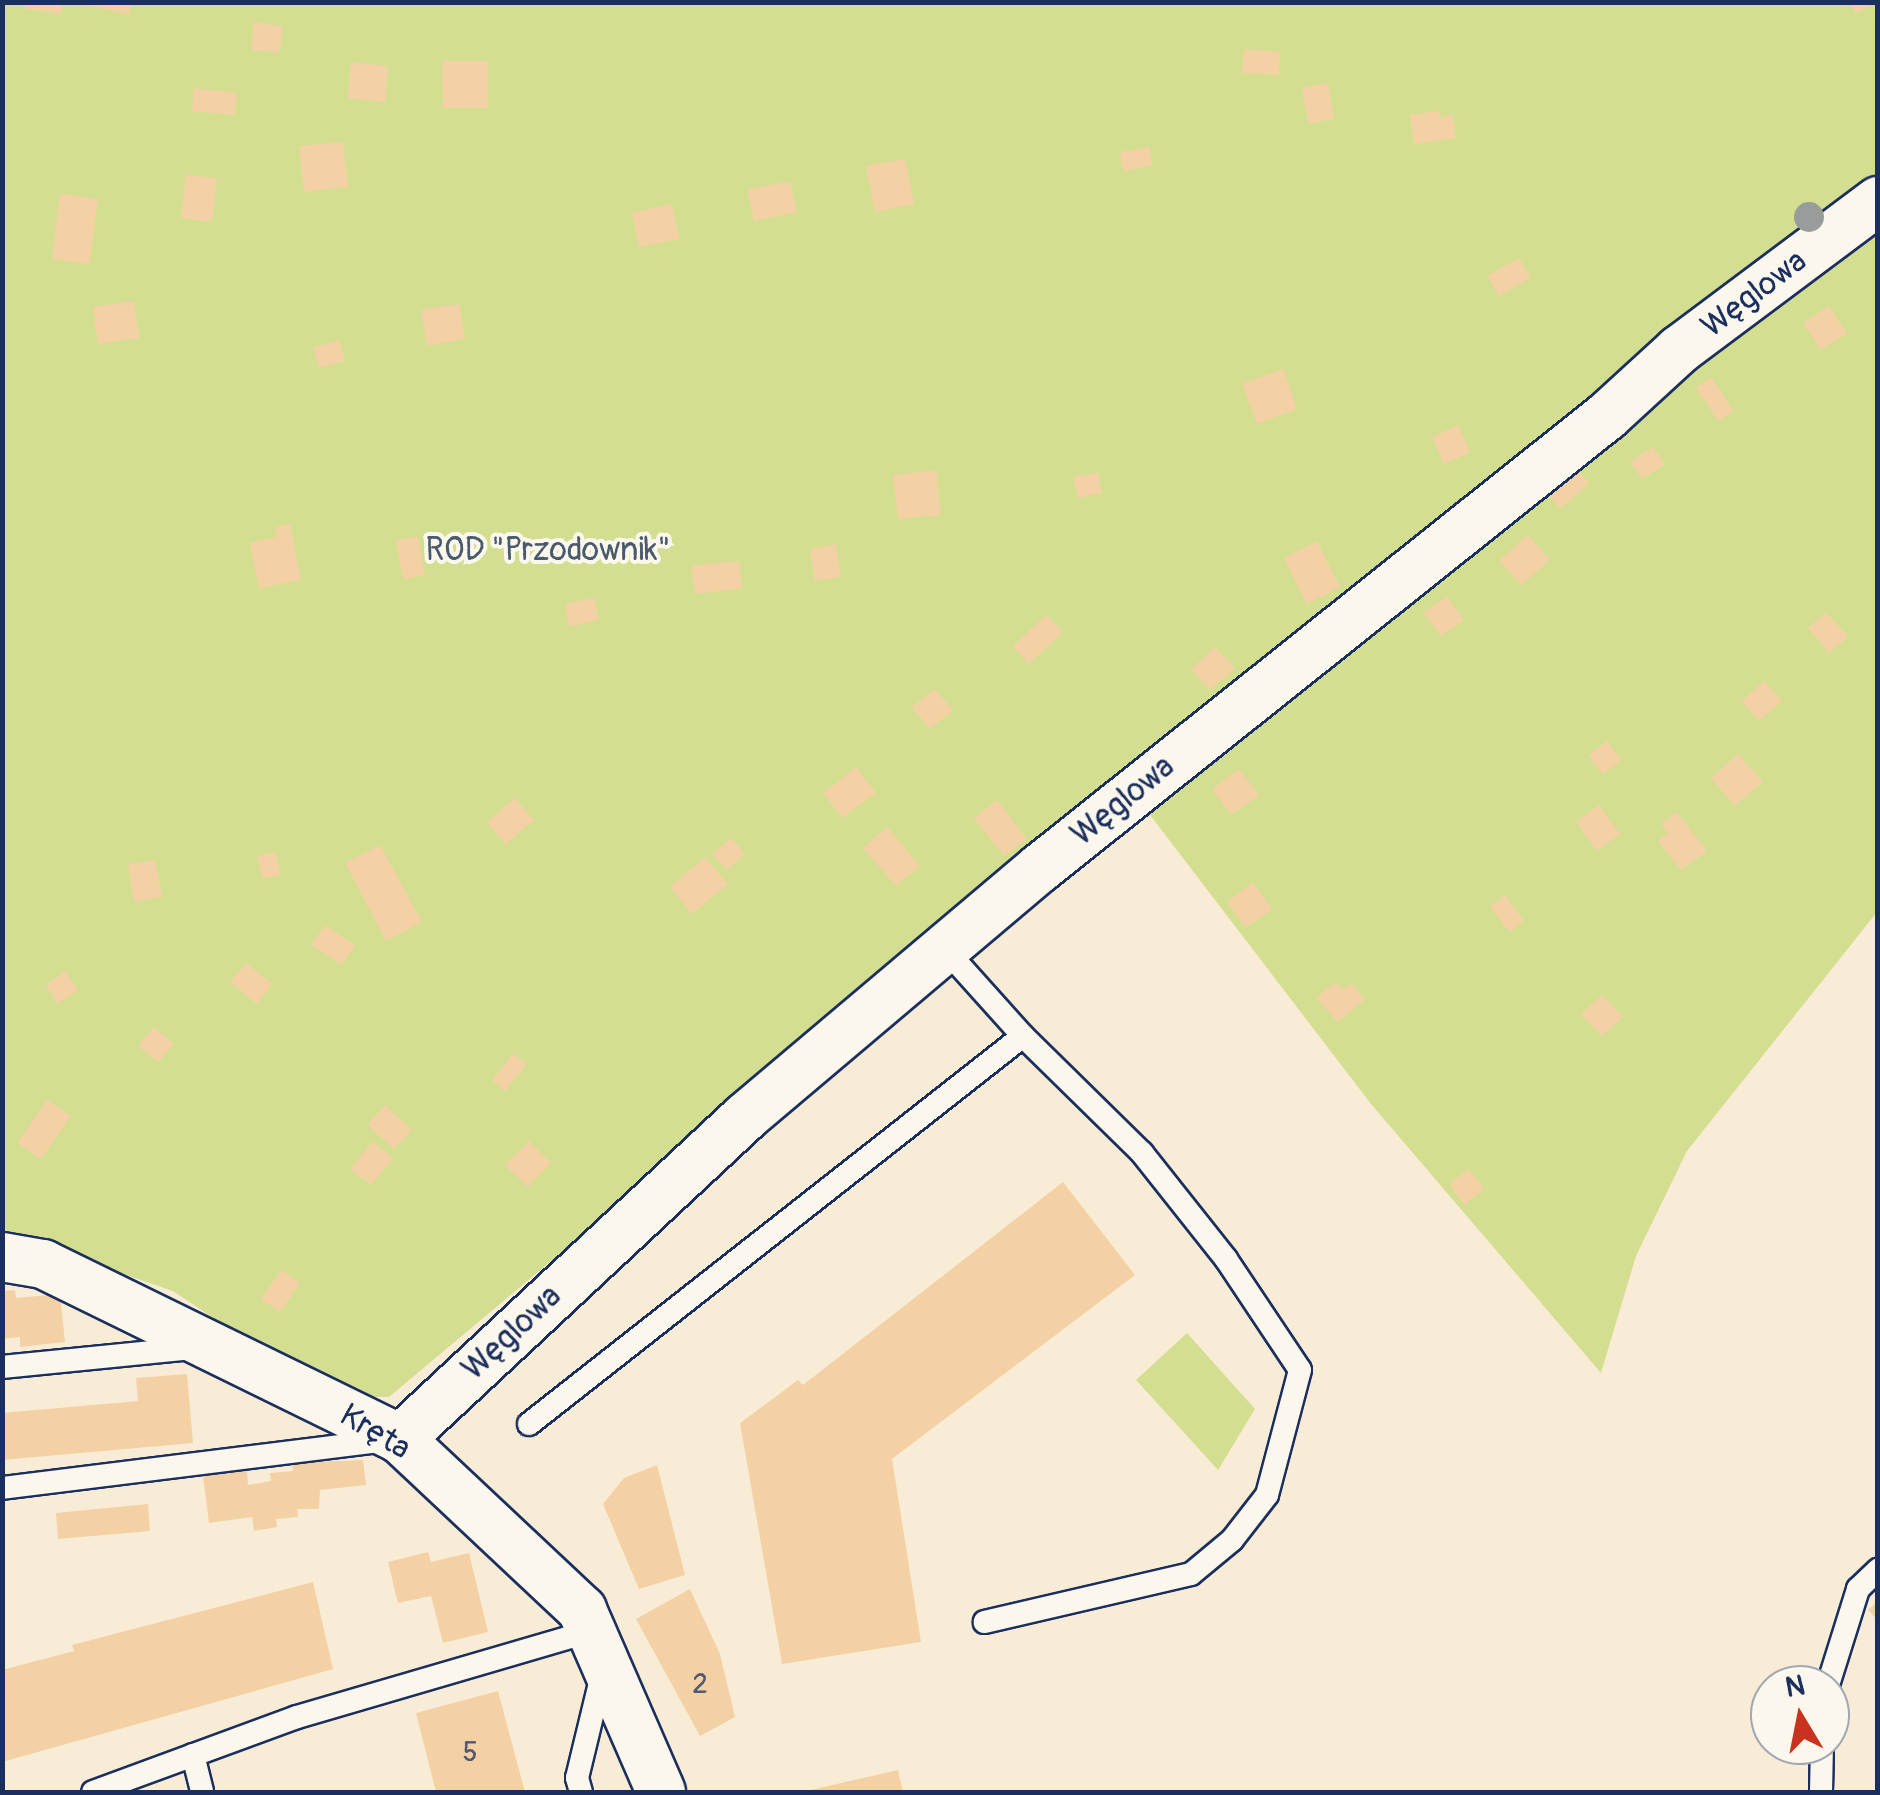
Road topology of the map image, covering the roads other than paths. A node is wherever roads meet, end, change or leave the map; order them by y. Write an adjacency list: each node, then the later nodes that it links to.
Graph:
1 (1878, 201): 2 (street, Węglowa)
2 (944, 948): 3 (lane); 8 (street, Węglowa)
3 (1023, 1036): 7 (lane); 11 (lane)
4 (13, 1262): 5 (street, Kręta)
5 (212, 1346): 6 (lane); 8 (street, Kręta)
6 (2, 1367)
7 (529, 1424)
8 (400, 1438): 9 (lane); 12 (street, Kręta)
9 (2, 1488)
10 (1878, 1570): 13 (lane)
11 (984, 1622)
12 (599, 1646): 14 (lane); 18 (lane); 19 (street, Kręta)
13 (1834, 1665)
14 (193, 1755): 16 (lane); 17 (lane)
15 (1822, 1765): 20 (lane)
16 (93, 1792)
17 (202, 1792)
18 (581, 1792)
19 (661, 1792)
20 (1821, 1792)

